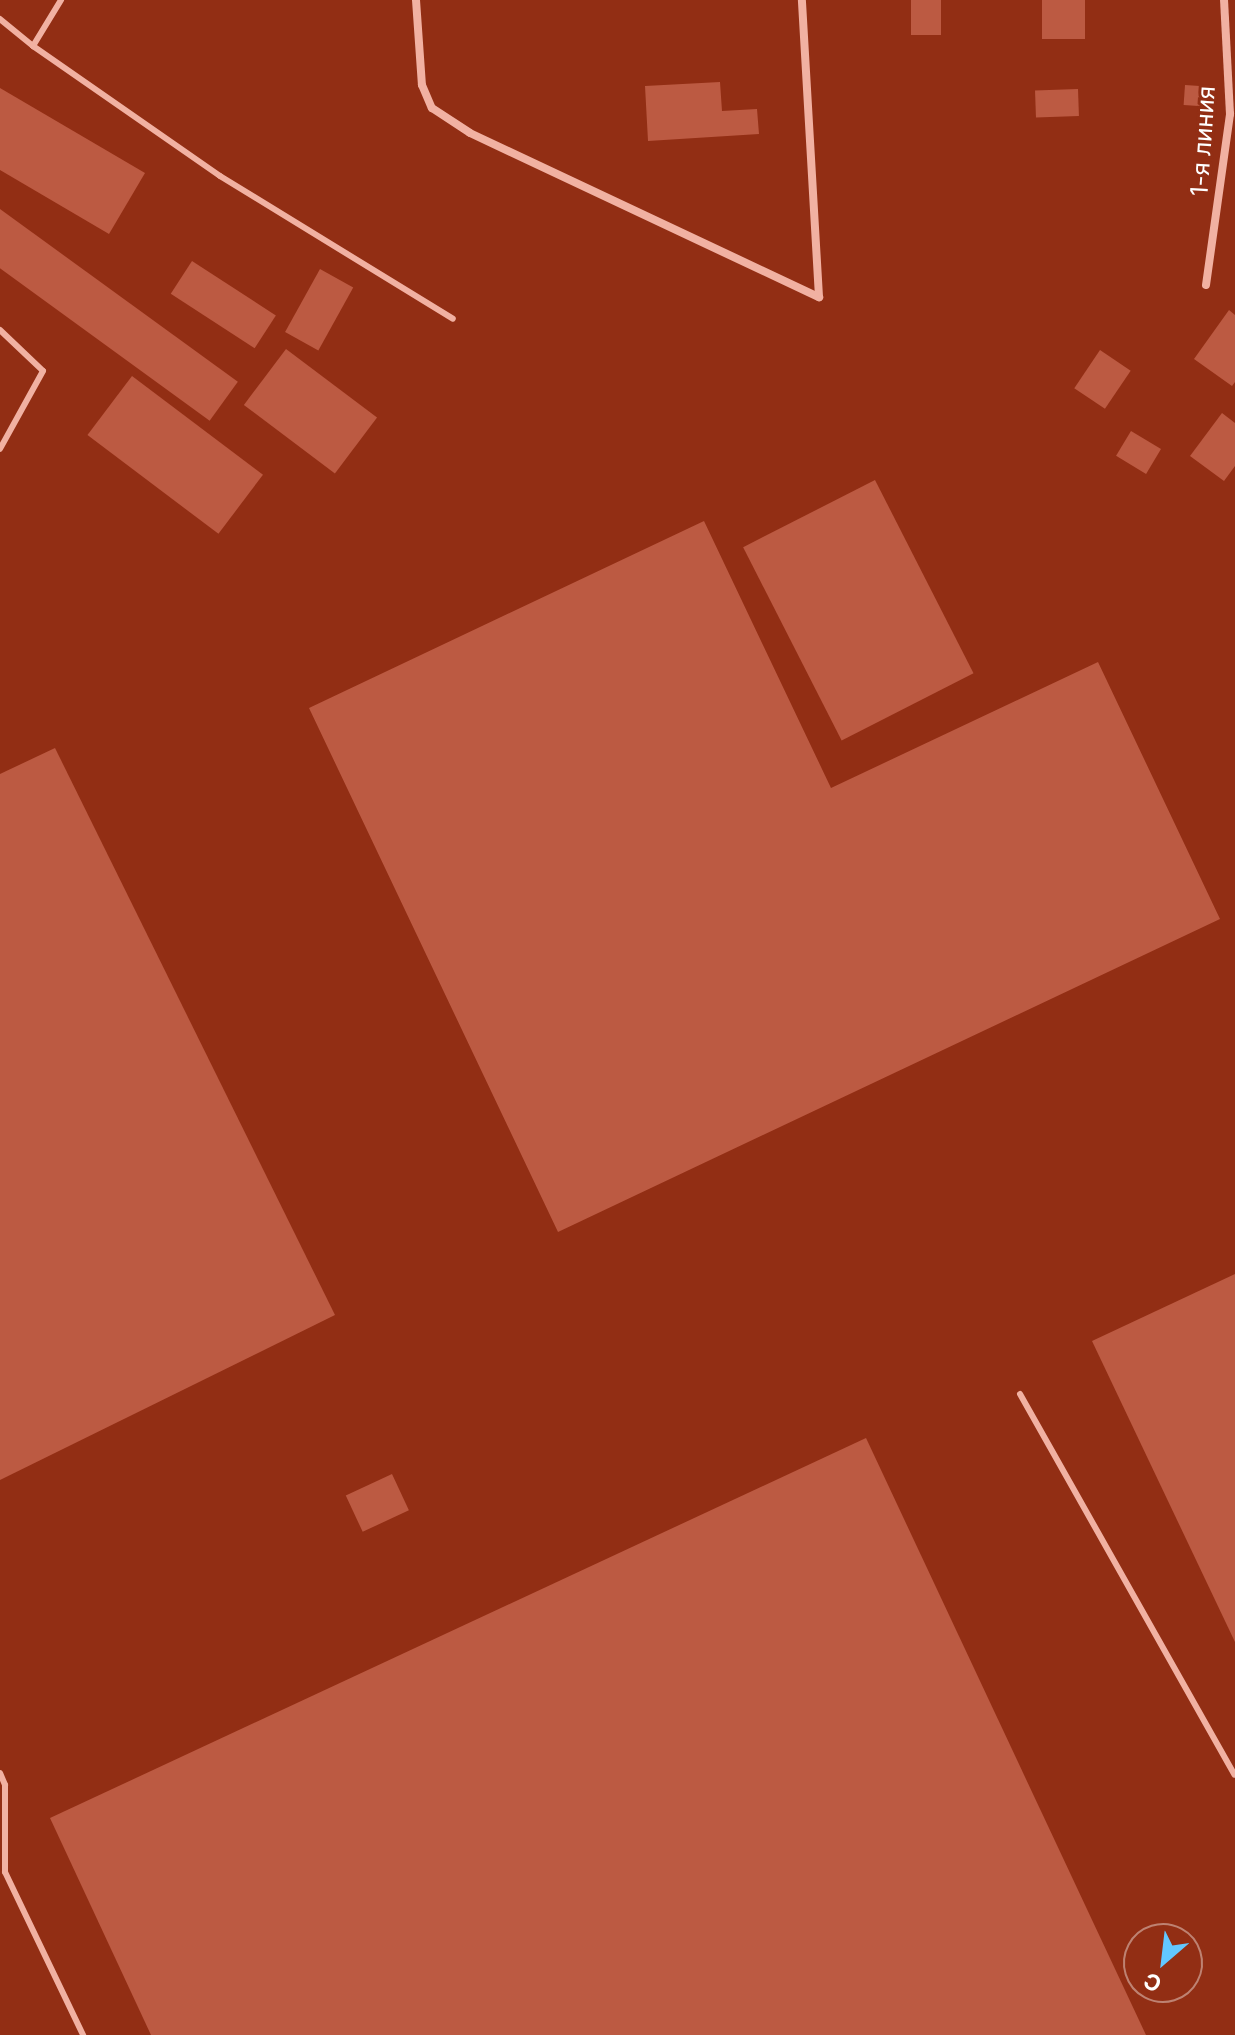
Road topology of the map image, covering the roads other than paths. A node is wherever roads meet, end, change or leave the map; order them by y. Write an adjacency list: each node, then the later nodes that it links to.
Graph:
1 (61, 0): 6 (lane)
2 (416, 0): 3 (street)
3 (802, 0)
4 (1224, 0): 7 (street, 1-я линия)
5 (0, 19): 6 (lane)
6 (33, 46): 8 (lane)
7 (1206, 285)
8 (453, 319)
9 (0, 330): 10 (lane)
10 (0, 449)
11 (1020, 1394): 13 (lane)
12 (0, 1773): 14 (lane)
13 (1235, 1775)
14 (83, 2035)

